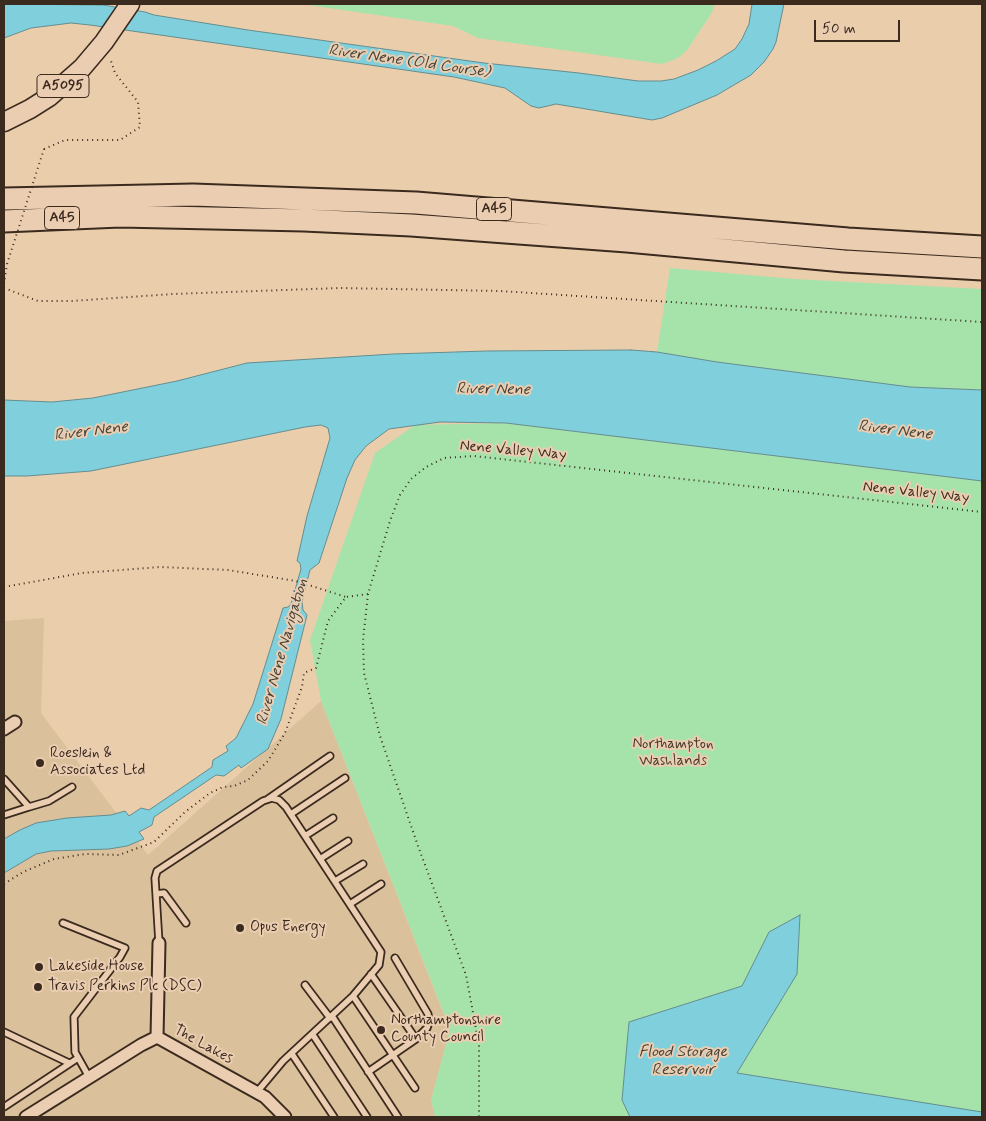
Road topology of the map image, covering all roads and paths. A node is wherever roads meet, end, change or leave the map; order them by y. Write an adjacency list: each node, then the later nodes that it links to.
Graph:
1 (129, 5): 2 (main road, A5095)
2 (107, 38): 3 (main road, A5095); 8 (path, bridge)
3 (4, 122)
4 (4, 199): 6 (highway, A45)
5 (4, 221): 7 (highway, A45)
6 (982, 247)
7 (982, 269)
8 (4, 284)
9 (4, 288): 10 (path)
10 (982, 322)
11 (982, 512): 13 (path, Nene Valley Way)
12 (4, 588): 14 (path)
13 (368, 594): 14 (path); 61 (path, Nene Valley Way)
14 (346, 597): 31 (path)
15 (15, 722): 16 (street)
16 (4, 729)
17 (330, 756): 21 (lane)
18 (345, 778): 23 (lane)
19 (4, 779): 22 (lane)
20 (72, 787): 22 (lane)
21 (267, 799): 23 (lane); 33 (lane)
22 (29, 807): 24 (lane)
23 (291, 814): 26 (lane)
24 (4, 815)
25 (334, 818): 26 (lane)
26 (305, 836): 28 (lane)
27 (348, 841): 28 (lane)
28 (320, 859): 30 (lane)
29 (362, 864): 30 (lane)
30 (335, 881): 34 (lane)
31 (4, 884)
32 (381, 884): 34 (lane)
33 (156, 894): 36 (lane); 37 (lane)
34 (350, 904): 39 (lane)
35 (63, 923): 49 (lane)
36 (186, 923)
37 (159, 943): 45 (street)
38 (394, 958): 46 (lane)
39 (372, 974): 41 (lane); 46 (lane)
40 (305, 985): 42 (lane)
41 (353, 996): 42 (lane); 48 (lane)
42 (331, 1017): 44 (lane); 51 (lane)
43 (4, 1032): 50 (lane)
44 (313, 1035): 47 (lane); 59 (lane)
45 (157, 1037): 52 (street, The Lakes); 54 (street, The Lakes)
46 (416, 1039): 48 (lane)
47 (292, 1054): 54 (lane); 58 (lane)
48 (393, 1055): 51 (lane); 53 (lane)
49 (78, 1058): 50 (lane); 52 (lane)
50 (69, 1063): 55 (lane)
51 (368, 1072): 60 (lane)
52 (89, 1077): 56 (street, The Lakes)
53 (415, 1088)
54 (257, 1092): 57 (street, The Lakes)
55 (4, 1107)
56 (26, 1117)
57 (286, 1117)
58 (334, 1117)
59 (367, 1117)
60 (398, 1117)
61 (479, 1117)

